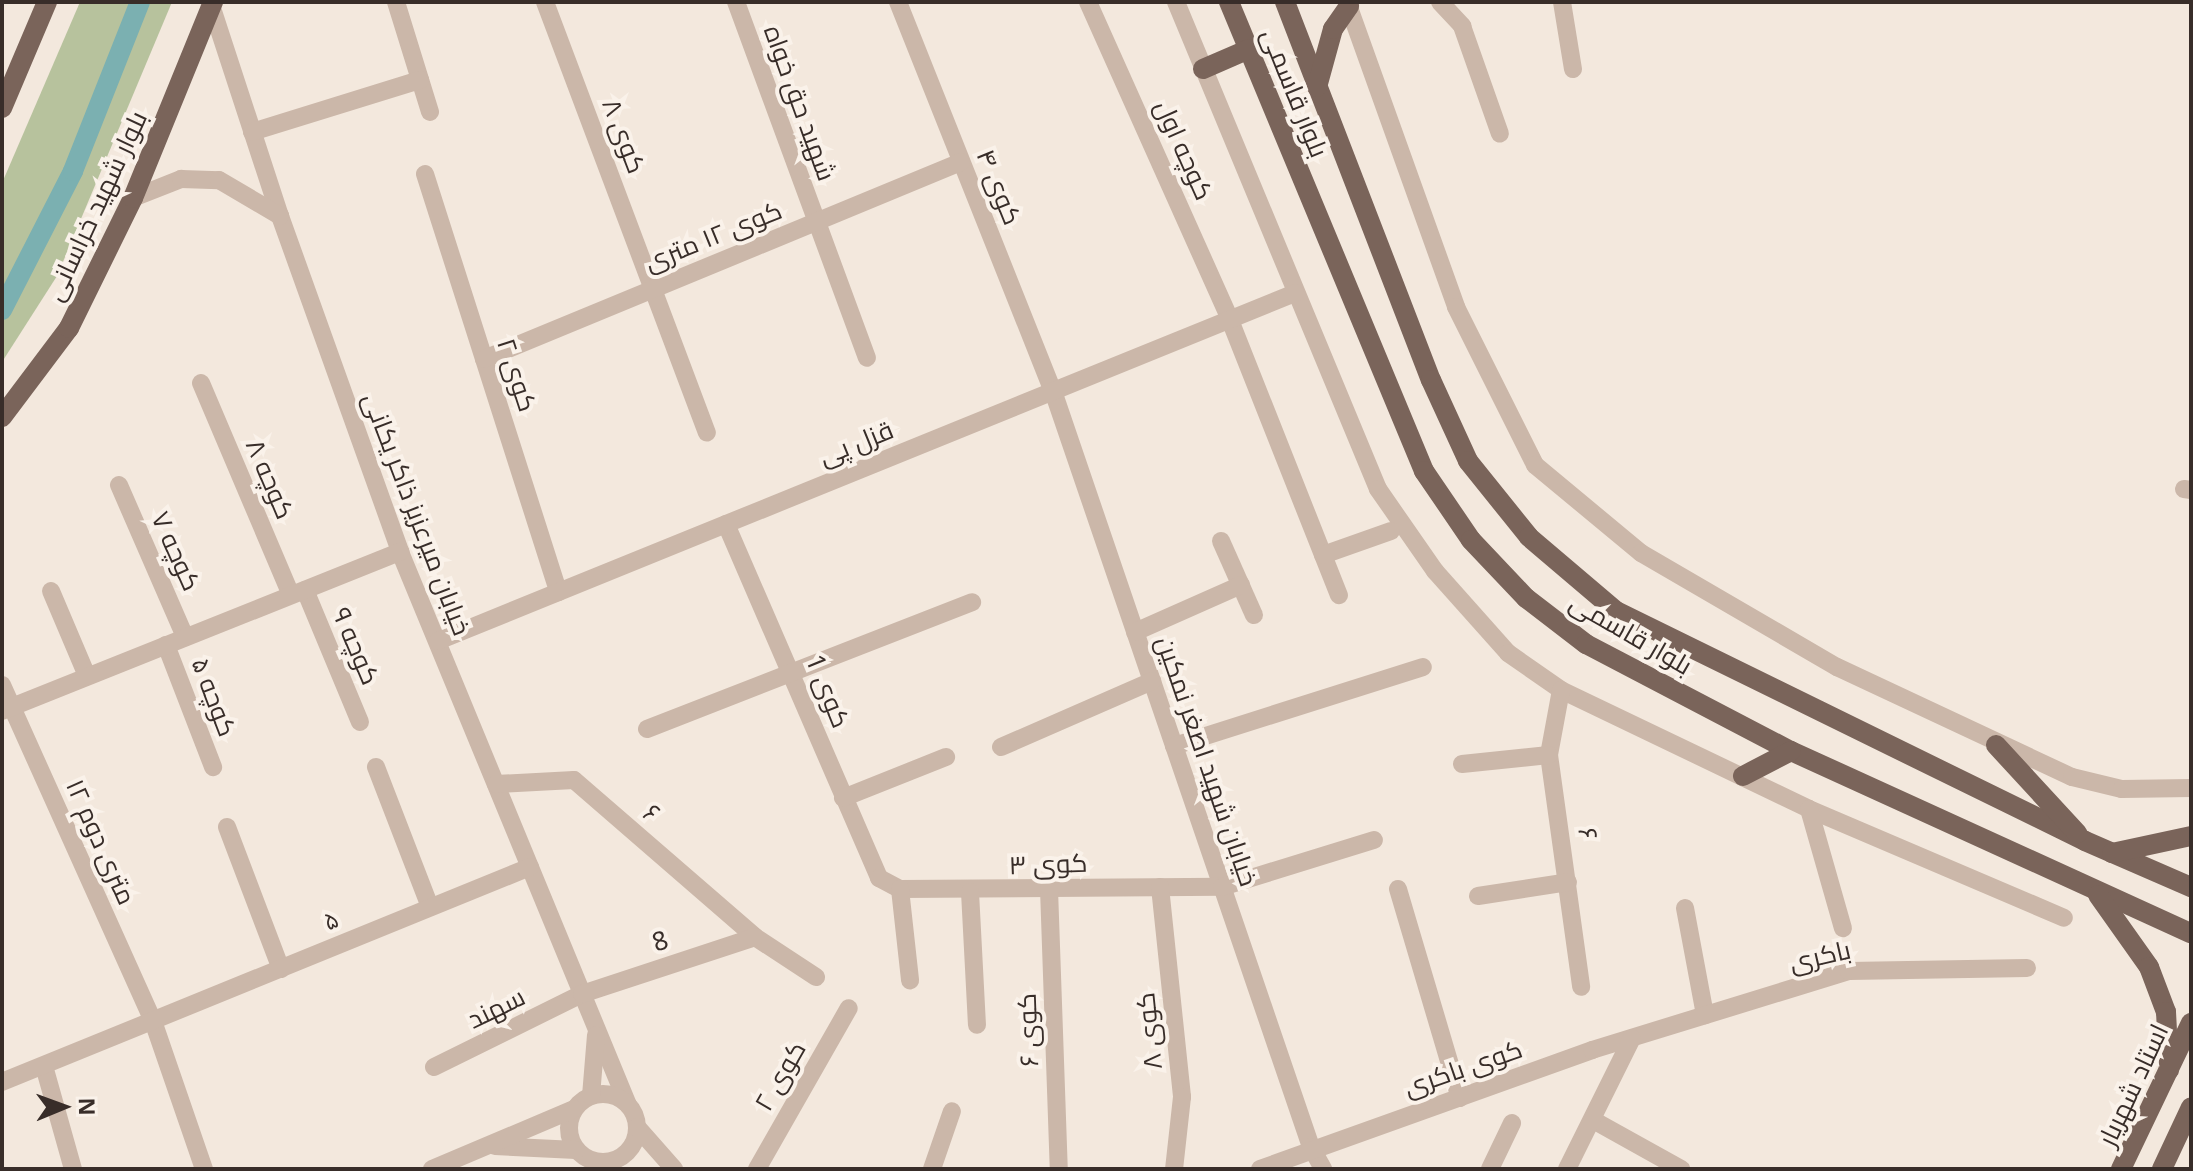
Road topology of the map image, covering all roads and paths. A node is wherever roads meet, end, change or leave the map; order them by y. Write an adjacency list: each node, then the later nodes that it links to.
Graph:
1 (47, 2): 17 (main road)
2 (396, 2): 18 (street)
3 (545, 2): 29 (street, کوی ۸)
4 (736, 2): 28 (street, شهید حق خواه)
5 (898, 2): 24 (street, کوی ۴)
6 (1088, 2): 31 (street, کوچه اول)
7 (1176, 2): 15 (street)
8 (1229, 2): 14 (main road, بلوار قاسمی)
9 (1285, 2): 19 (main road, بلوار قاسمی)
10 (1440, 2): 23 (street)
11 (1562, 2): 16 (street)
12 (1350, 3): 19 (main road); 64 (street)
13 (212, 4): 22 (street, خیابان میرعزیز ذاکر یکانی); 26 (main road, بلوار شهید خراسانی)
14 (1249, 49): 15 (main road); 67 (main road, بلوار قاسمی)
15 (1203, 69): 30 (street)
16 (1573, 69)
17 (8, 72): 20 (main road)
18 (420, 80): 21 (street); 22 (street)
19 (1317, 87): 81 (main road, بلوار قاسمی)
20 (2, 108)
21 (430, 112)
22 (252, 132): 27 (street, خیابان میرعزیز ذاکر یکانی)
23 (1500, 134)
24 (961, 162): 28 (street, کوی ۱۲ متری); 35 (street, کوی ۴)
25 (425, 174): 33 (street, کوی ۲)
26 (133, 198): 27 (street); 36 (main road, بلوار شهید خراسانی)
27 (280, 216): 42 (street, خیابان میرعزیز ذاکر یکانی)
28 (816, 222): 29 (street, کوی ۱۲ متری); 32 (street)
29 (654, 289): 33 (street, کوی ۱۲ متری); 37 (street, کوی ۸)
30 (1295, 293): 31 (street, قزل پی); 60 (street)
31 (1230, 320): 35 (street, قزل پی); 43 (street, کوچه اول)
32 (867, 358)
33 (484, 359): 46 (street, کوی ۲)
34 (201, 383): 47 (street, کوچه ۸)
35 (1053, 391): 39 (street, قزل پی); 51 (street, خیابان شهید اصغر نمکین)
36 (2, 417)
37 (707, 432)
38 (119, 485): 52 (street, کوچه ۷)
39 (726, 524): 46 (street, قزل پی); 56 (street, کوی 1)
40 (1391, 531): 43 (street)
41 (1221, 541): 44 (street)
42 (400, 552): 47 (street); 53 (street, خیابان میرعزیز ذاکر یکانی)
43 (1323, 555): 48 (street, کوچه اول)
44 (1241, 585): 50 (street); 51 (street)
45 (51, 591): 57 (street)
46 (558, 592): 53 (street, قزل پی)
47 (298, 593): 52 (street); 62 (street, کوچه ۹)
48 (1339, 595)
49 (972, 602): 56 (street)
50 (1254, 615)
51 (1135, 632): 58 (street, خیابان شهید اصغر نمکین)
52 (185, 637): 54 (street)
53 (438, 641): 74 (street, خیابان میرعزیز ذاکر یکانی)
54 (166, 645): 57 (street); 71 (street, کوچه ۵)
55 (1423, 667): 65 (street)
56 (794, 674): 63 (street); 76 (street, کوی 1)
57 (87, 676): 61 (street)
58 (1152, 681): 65 (street, خیابان شهید اصغر نمکین); 66 (street)
59 (2, 685): 61 (street, ۱۲ متری دوم)
60 (1561, 690): 68 (street, ۶); 73 (street)
61 (7, 709): 109 (street, ۱۲ متری دوم)
62 (360, 722)
63 (647, 729)
64 (1996, 745): 75 (street); 81 (main road)
65 (1174, 746): 87 (street, خیابان شهید اصغر نمکین)
66 (1001, 747)
67 (1791, 751): 73 (main road); 92 (main road, بلوار قاسمی)
68 (1549, 755): 70 (street); 85 (street, ۶)
69 (946, 757): 76 (street)
70 (1462, 764)
71 (213, 767)
72 (376, 767): 95 (street)
73 (1743, 776): 77 (street)
74 (496, 784): 83 (street, خیابان میرعزیز ذاکر یکانی); 100 (street, ۶)
75 (2191, 788)
76 (843, 798): 84 (street, کوی 1)
77 (1809, 809): 97 (street); 98 (street)
78 (227, 827): 102 (street)
79 (2191, 836): 82 (main road)
80 (1374, 840): 87 (street)
81 (2085, 841): 82 (main road, بلوار قاسمی)
82 (2112, 853): 88 (main road, بلوار قاسمی)
83 (530, 867): 95 (street, ۵); 106 (street, خیابان میرعزیز ذاکر یکانی)
84 (879, 878): 89 (street, کوی ۳)
85 (1568, 882): 94 (street); 105 (street, ۶)
86 (1160, 887): 87 (street, کوی ۳); 90 (street, کوی ۳); 139 (street, کوی ۸)
87 (1222, 887): 128 (street, خیابان شهید اصغر نمکین)
88 (2191, 887)
89 (900, 889): 93 (street, کوی ۳); 104 (street)
90 (1049, 889): 93 (street, کوی ۳); 138 (street, کوی ۶)
91 (1398, 889): 119 (street)
92 (2093, 889): 99 (main road, بلوار قاسمی); 116 (main road)
93 (970, 892): 111 (street)
94 (1478, 896)
95 (430, 907): 102 (street, ۵)
96 (1685, 908): 108 (street)
97 (2064, 918)
98 (1843, 928)
99 (2191, 933)
100 (755, 937): 103 (street, ۶); 106 (street, 8)
101 (2027, 968): 108 (street, باکری)
102 (281, 969): 109 (street, ۵)
103 (816, 977)
104 (910, 980)
105 (1581, 987)
106 (582, 994): 112 (street, خیابان میرعزیز ذاکر یکانی); 115 (street, سهند)
107 (849, 1008): 136 (street, کوی ۲)
108 (1705, 1015): 113 (street, باکری)
109 (153, 1021): 114 (street, ۵); 133 (street, ۱۲ متری دوم)
110 (2191, 1023): 116 (main road, استاد شهریار)
111 (977, 1025)
112 (596, 1032): 118 (street); 120 (street, خیابان میرعزیز ذاکر یکانی)
113 (1632, 1038): 119 (street, کوی باکری); 124 (street)
114 (44, 1066): 117 (street, ۵); 132 (street)
115 (434, 1067)
116 (2169, 1070): 145 (main road, استاد شهریار)
117 (2, 1082)
118 (591, 1096): 120 (street); 122 (street)
119 (1460, 1098): 128 (street, کوی باکری)
120 (628, 1105): 126 (street)
121 (2191, 1107): 146 (main road)
122 (574, 1109): 127 (street); 129 (street)
123 (952, 1111): 137 (street)
124 (1593, 1120): 143 (street); 144 (street)
125 (1512, 1123): 142 (street)
126 (637, 1127): 130 (street); 135 (street)
127 (493, 1146): 129 (street); 131 (street)
128 (1311, 1147): 140 (street, کوی باکری); 141 (street, خیابان شهید اصغر نمکین)
129 (576, 1150): 130 (street)
130 (615, 1161): 134 (street)
131 (435, 1168)
132 (73, 1169)
133 (204, 1169)
134 (637, 1169)
135 (674, 1169)
136 (757, 1169)
137 (932, 1169)
138 (1059, 1169)
139 (1174, 1169)
140 (1260, 1169)
141 (1323, 1169)
142 (1490, 1169)
143 (1567, 1169)
144 (1681, 1169)
145 (2121, 1169)
146 (2162, 1169)

